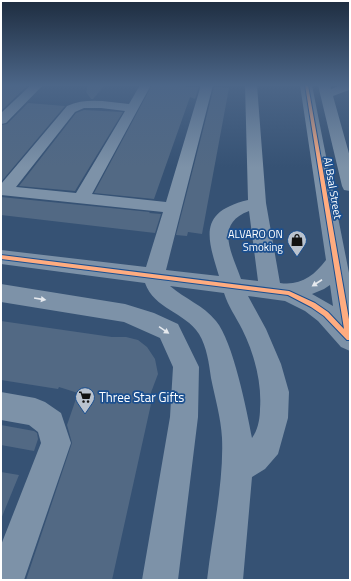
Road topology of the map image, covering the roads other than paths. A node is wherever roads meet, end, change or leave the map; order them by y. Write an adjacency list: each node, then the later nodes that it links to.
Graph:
1 (9, 112): 8 (street)
2 (68, 112): 11 (street)
3 (130, 112): 12 (street)
4 (200, 112): 14 (street)
5 (252, 112): 13 (street)
6 (309, 112): 16 (street, Al Bsal Street)
7 (332, 112): 9 (street, Al Bsal Street)
8 (1, 120)
9 (346, 154): 10 (street, Al Bsal Street)
10 (350, 186)
11 (3, 190): 12 (street)
12 (81, 198): 14 (street)
13 (257, 203): 18 (street); 19 (street)
14 (173, 208): 17 (street)
15 (1, 257): 17 (street)
16 (336, 262): 19 (street, one-way to 19); 21 (street, Al Bsal Street)
17 (154, 277): 18 (street); 23 (street)
18 (234, 287): 19 (street); 23 (street)
19 (280, 292): 21 (street)
20 (1, 293): 25 (street, one-way to 25)
21 (350, 340)
22 (1, 406): 24 (street)
23 (237, 469): 26 (street)
24 (6, 580)
25 (160, 580)
26 (225, 580)

